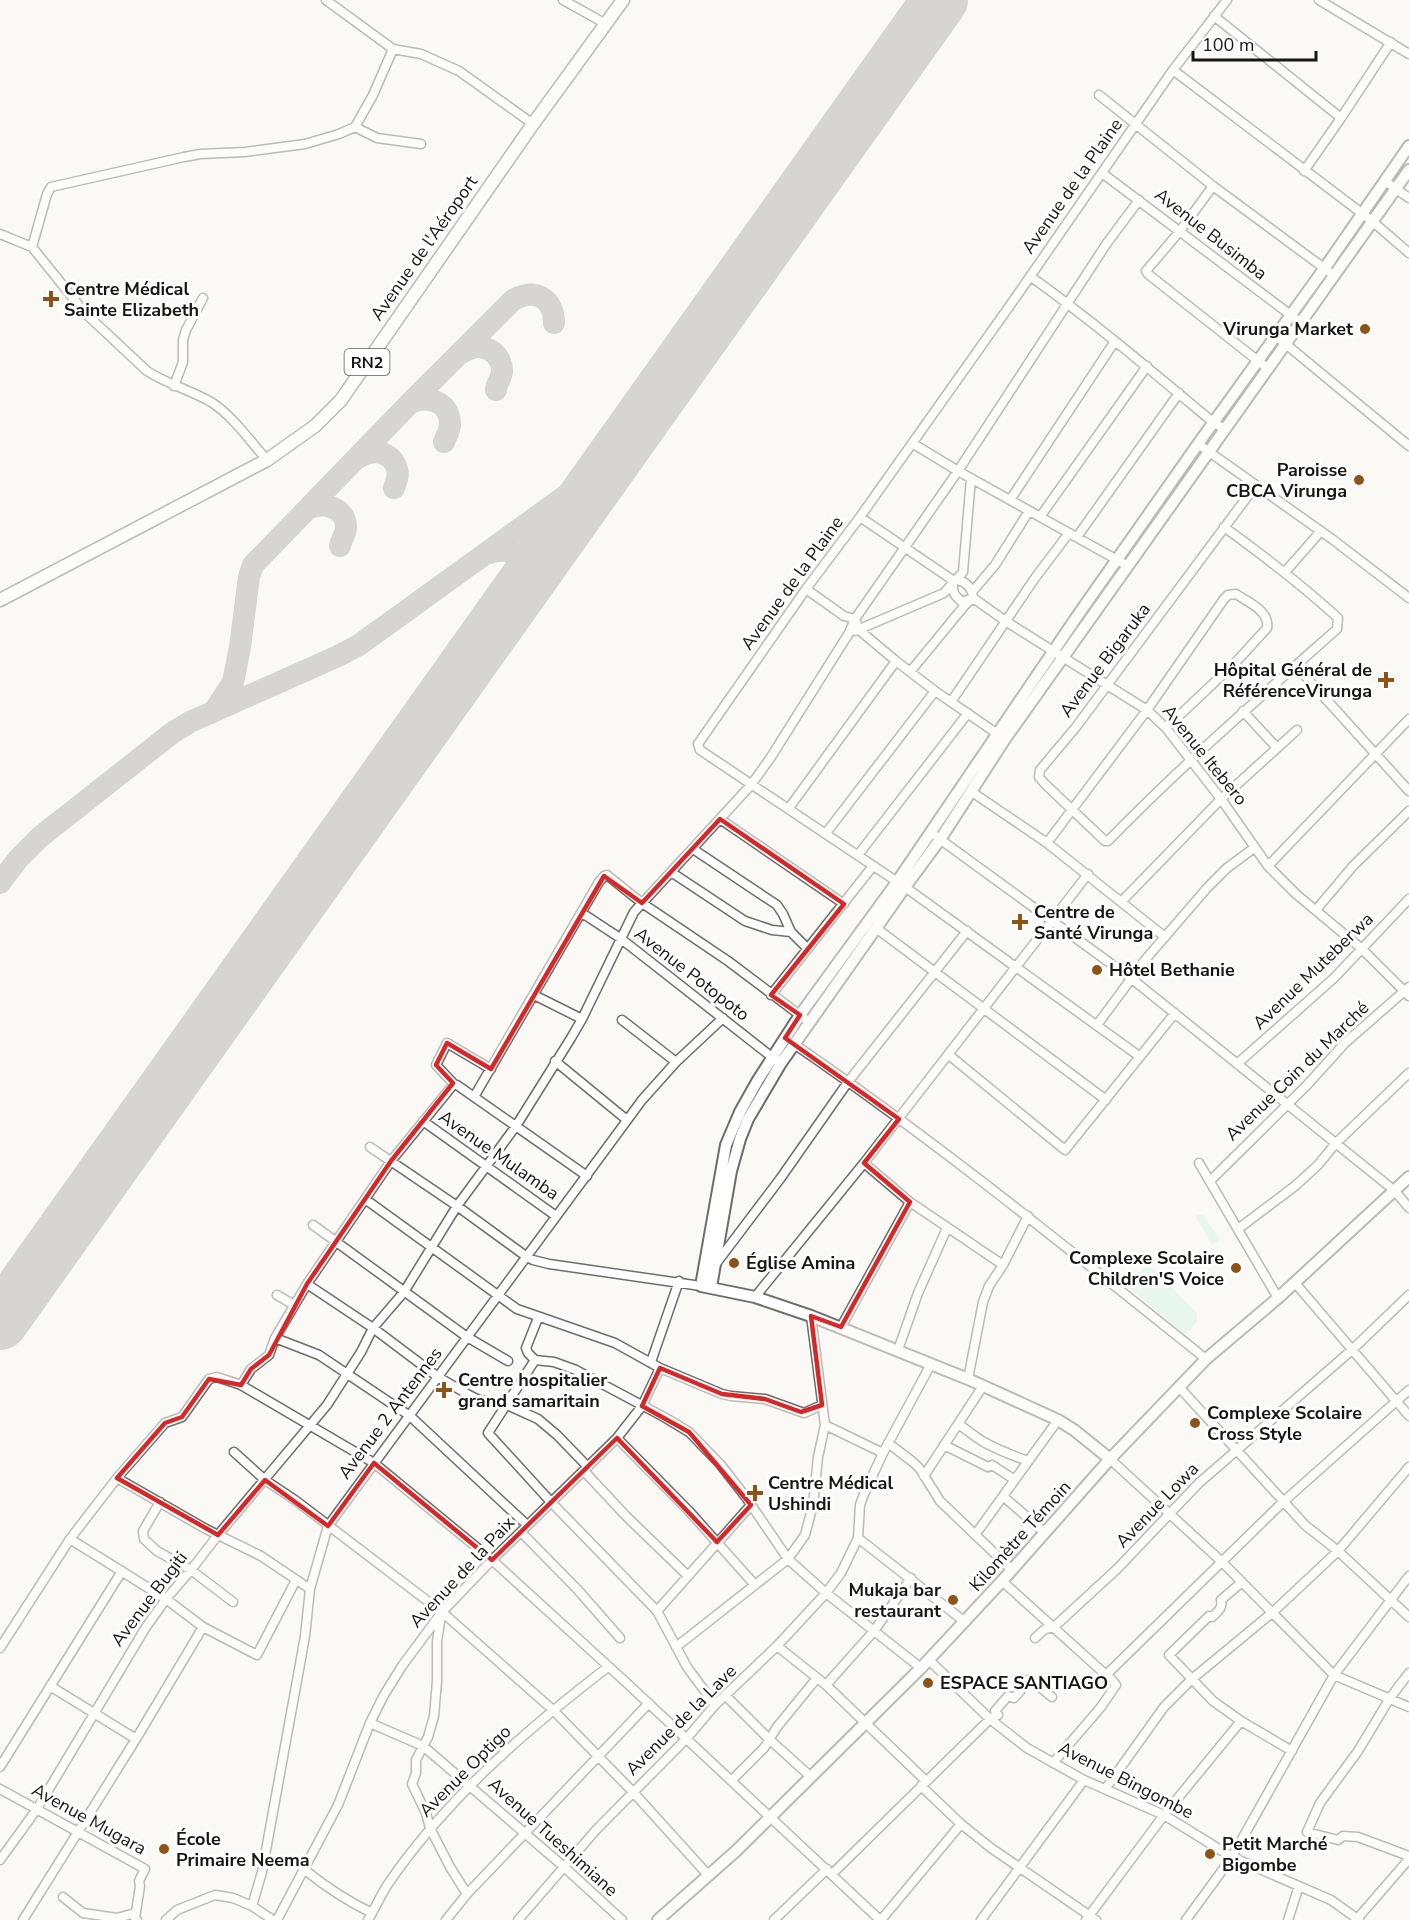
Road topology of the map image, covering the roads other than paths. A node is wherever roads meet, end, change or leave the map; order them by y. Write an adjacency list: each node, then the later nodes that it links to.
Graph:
1 (326, 0): 9 (street)
2 (563, 0): 7 (street)
3 (622, 0): 7 (highway, Avenue de l'Aéroport / RN2)
4 (1227, 0): 6 (street, Avenue de la Plaine)
5 (1319, 0): 8 (street)
6 (1214, 16): 11 (street, Avenue de la Plaine); 13 (street)
7 (606, 24): 14 (highway, Avenue de l'Aéroport / RN2)
8 (1391, 42): 10 (street); 13 (street)
9 (393, 49): 14 (street); 16 (street)
10 (1409, 54)
11 (1173, 70): 15 (street, Avenue de la Plaine); 20 (street)
12 (1099, 95): 15 (street)
13 (1341, 118): 20 (street)
14 (533, 123): 50 (highway, Avenue de l'Aéroport / RN2)
15 (1134, 124): 21 (street, Avenue de la Plaine); 23 (street)
16 (355, 127): 17 (street); 31 (street)
17 (421, 144)
18 (1409, 146): 22 (main road)
19 (1409, 170): 24 (main road)
20 (1304, 171): 27 (street)
21 (1102, 173): 26 (street, Avenue Busimba); 34 (street, Avenue de la Plaine)
22 (1385, 181): 24 (street); 27 (main road)
23 (1212, 186): 29 (street); 33 (street)
24 (1397, 188): 25 (street); 28 (main road)
25 (1409, 198)
26 (1139, 200): 29 (street, Avenue Busimba); 36 (street, Avenue Bugiti)
27 (1361, 214): 28 (street); 33 (main road)
28 (1372, 221): 32 (street); 33 (main road)
29 (1180, 231): 37 (street, Avenue Busimba); 40 (street)
30 (0, 234): 31 (street)
31 (32, 247): 42 (street)
32 (1409, 253)
33 (1329, 271): 37 (main road)
34 (1030, 276): 36 (street); 46 (street, Avenue de la Plaine)
35 (203, 298): 42 (street)
36 (1067, 303): 39 (street); 51 (street, Avenue Bugiti)
37 (1295, 319): 38 (main road)
38 (1280, 339): 40 (main road); 48 (street)
39 (1115, 341): 41 (street); 54 (street)
40 (1262, 365): 44 (main road); 45 (main road)
41 (1147, 366): 43 (street); 57 (street)
42 (174, 386): 50 (street)
43 (1179, 393): 44 (street); 60 (street)
44 (1214, 423): 45 (street); 47 (main road)
45 (1225, 429): 49 (main road)
46 (912, 443): 51 (street); 56 (street, Avenue de la Plaine)
47 (1198, 444): 49 (street); 62 (main road)
48 (1409, 446)
49 (1209, 451): 53 (street); 63 (main road)
50 (267, 460): 69 (highway, Avenue de l'Aéroport / RN2)
51 (958, 471): 52 (street); 61 (street, Avenue Bugiti)
52 (971, 478): 54 (street); 65 (street)
53 (1256, 485): 58 (street, Avenue Bigaruka); 59 (street)
54 (1010, 500): 55 (street)
55 (1029, 511): 57 (street); 67 (street)
56 (860, 517): 61 (street, Avenue Itebero); 66 (street, Avenue de la Plaine)
57 (1040, 517): 60 (street)
58 (1224, 527): 64 (street); 80 (street, Avenue Bigaruka)
59 (1321, 531): 64 (street); 68 (street)
60 (1073, 535): 62 (street); 72 (street)
61 (905, 548): 65 (street, Avenue Itebero); 71 (street, Avenue Bugiti)
62 (1116, 561): 63 (street); 70 (main road)
63 (1128, 566): 73 (main road)
64 (1285, 572): 78 (street)
65 (955, 582): 67 (street); 67 (street, Avenue Itebero); 74 (street)
66 (806, 589): 71 (street); 93 (street, Avenue de la Plaine)
67 (973, 595): 72 (street, Avenue Itebero); 79 (street)
68 (1409, 598)
69 (0, 600)
70 (1078, 615): 73 (main road); 76 (main road)
71 (855, 619): 74 (street); 75 (street, Avenue Bugiti)
72 (1007, 622): 76 (street, Avenue Itebero); 82 (street)
73 (1089, 622): 76 (main road)
74 (859, 630): 75 (street); 77 (street)
75 (849, 633): 93 (street, Avenue Bugiti)
76 (1059, 653): 80 (street, Avenue Itebero); 89 (main road)
77 (896, 661): 79 (street); 97 (street)
78 (1296, 666): 84 (street); 91 (street)
79 (910, 672): 81 (street)
80 (1107, 683): 83 (street, Avenue Itebero); 98 (street, Avenue Bigaruka)
81 (935, 691): 82 (street); 102 (street)
82 (951, 702): 85 (street)
83 (1147, 710): 87 (street, Avenue Itebero); 87 (street); 98 (street)
84 (1243, 711): 90 (street); 92 (street)
85 (968, 713): 89 (street); 107 (street)
86 (1409, 719): 91 (street)
87 (1166, 728): 92 (street, Avenue Itebero)
88 (1297, 730): 90 (street)
89 (1001, 736): 95 (main road); 101 (main road)
90 (1277, 748): 96 (street)
91 (1375, 753): 94 (street); 109 (street)
92 (1191, 760): 96 (street, Avenue Itebero); 98 (street, Avenue Bigaruka)
93 (751, 785): 97 (street, Avenue de la Plaine); 100 (street, Avenue Bugiti)
94 (1409, 791)
95 (972, 792): 103 (main road); 104 (street)
96 (1221, 799): 105 (street, Avenue Itebero); 114 (street)
97 (789, 808): 102 (street, Avenue de la Plaine)
98 (1071, 809): 104 (street)
99 (1409, 811): 117 (street)
100 (720, 819): 106 (street, Avenue Bugiti); 116 (street)
101 (930, 832): 103 (street); 112 (main road)
102 (826, 834): 107 (street, Avenue de la Plaine)
103 (941, 838): 112 (main road); 119 (street)
104 (1047, 843): 111 (street)
105 (1254, 848): 109 (street, Avenue Itebero); 123 (street)
106 (693, 849): 110 (street, Avenue Bugiti); 122 (street)
107 (858, 855): 108 (street, Avenue de la Plaine)
108 (873, 866): 112 (street, Avenue de la Plaine); 116 (street)
109 (1268, 866): 117 (street, Avenue Itebero)
110 (671, 872): 115 (street, Avenue Bugiti); 122 (street)
111 (1088, 874): 114 (street); 119 (street)
112 (901, 884): 120 (main road); 121 (street, Avenue de la Plaine); 137 (main road)
113 (1409, 899): 126 (street, Avenue Muteberwa)
114 (1122, 902): 123 (street)
115 (642, 903): 118 (street); 124 (street, Avenue Bugiti); 131 (street)
116 (844, 903): 125 (street)
117 (1316, 910): 126 (street, Avenue Itebero)
118 (582, 913): 124 (street, Avenue Potopoto); 132 (street)
119 (1052, 920): 127 (street); 129 (street)
120 (876, 928): 128 (street); 137 (main road)
121 (967, 931): 127 (street, Avenue de la Plaine); 128 (street)
122 (791, 932): 125 (street)
123 (1165, 937): 129 (street)
124 (620, 938): 135 (street, Avenue Potopoto); 136 (street, Avenue Bugiti)
125 (808, 949): 131 (street)
126 (1362, 949): 130 (street, Avenue Itebero); 146 (street, Avenue Muteberwa)
127 (1016, 967): 133 (street); 139 (street, Avenue de la Plaine)
128 (935, 971): 133 (street); 149 (street)
129 (1132, 979): 134 (street); 139 (street)
130 (1407, 991): 153 (street, Avenue Coin du Marché)
131 (771, 994): 137 (street)
132 (534, 995): 136 (street); 147 (street)
133 (984, 1009): 141 (street); 152 (street)
134 (1175, 1013): 142 (street); 146 (street)
135 (723, 1018): 143 (street, Avenue Potopoto); 145 (street, Avenue 2 Antennes)
136 (582, 1019): 144 (street, Avenue Bugiti)
137 (805, 1019): 140 (main road); 143 (main road)
138 (622, 1020): 145 (street)
139 (1096, 1025): 142 (street, Avenue de la Plaine)
140 (794, 1044): 143 (main road); 149 (street)
141 (949, 1055): 152 (street); 154 (street)
142 (1140, 1056): 152 (street)
143 (777, 1060): 159 (main road); 161 (main road)
144 (555, 1061): 155 (street); 157 (street, Avenue Bugiti)
145 (676, 1062): 155 (street, Avenue 2 Antennes)
146 (1237, 1064): 153 (street)
147 (491, 1069): 150 (street); 151 (street)
148 (1409, 1073): 158 (street)
149 (849, 1082): 154 (street); 183 (street)
150 (454, 1084): 151 (street); 156 (street)
151 (474, 1097): 157 (street)
152 (1106, 1100)
153 (1287, 1104): 158 (street); 168 (street, Avenue Coin du Marché)
154 (899, 1119): 163 (street); 175 (street)
155 (627, 1120): 166 (street, Avenue 2 Antennes)
156 (423, 1121): 162 (street); 165 (street, Avenue Mulamba)
157 (516, 1126): 165 (street, Avenue Bugiti); 166 (street)
158 (1336, 1143): 169 (street); 178 (street)
159 (726, 1145): 161 (main road); 187 (main road)
160 (370, 1147): 162 (street)
161 (738, 1147): 183 (main road)
162 (391, 1161): 170 (street); 172 (street)
163 (864, 1163): 171 (street); 192 (street)
164 (1199, 1163): 168 (street)
165 (486, 1167): 172 (street, Avenue Bugiti); 174 (street, Avenue Mulamba)
166 (587, 1176): 174 (street, Avenue 2 Antennes)
167 (1409, 1177): 169 (main road, Kilomètre Témoin)
168 (1210, 1181): 178 (street)
169 (1395, 1191): 173 (street); 185 (main road, Kilomètre Témoin)
170 (365, 1199): 179 (street); 180 (street)
171 (910, 1202): 177 (street); 197 (street)
172 (457, 1206): 180 (street, Avenue Bugiti); 181 (street)
173 (1409, 1208)
174 (556, 1216): 181 (street, Avenue 2 Antennes)
175 (1028, 1216): 182 (street); 203 (street)
176 (313, 1225): 179 (street)
177 (947, 1228): 182 (street); 202 (street)
178 (1238, 1229): 193 (street)
179 (336, 1242): 186 (street); 188 (street)
180 (430, 1248): 188 (street, Avenue Bugiti); 191 (street)
181 (527, 1257): 184 (street); 191 (street, Avenue 2 Antennes)
182 (1003, 1265): 211 (street)
183 (713, 1268): 187 (main road)
184 (679, 1281): 187 (street); 206 (street)
185 (1295, 1282): 193 (main road, Kilomètre Témoin); 201 (street)
186 (307, 1284): 194 (street); 198 (street)
187 (706, 1287): 192 (main road)
188 (404, 1292): 198 (street, Avenue Bugiti); 199 (street)
189 (277, 1294): 194 (street)
190 (1409, 1295): 201 (street, Avenue Lowa)
191 (498, 1297): 196 (street); 199 (street, Avenue 2 Antennes)
192 (755, 1297): 195 (main road)
193 (1278, 1299): 203 (main road, Kilomètre Témoin)
194 (294, 1305): 200 (street)
195 (811, 1316): 197 (main road); 218 (street)
196 (538, 1318): 204 (street); 206 (street)
197 (841, 1327): 202 (main road)
198 (373, 1328): 209 (street, Avenue Bugiti); 210 (street)
199 (467, 1337): 205 (street); 210 (street, Avenue 2 Antennes)
200 (275, 1338): 209 (street); 212 (street)
201 (1353, 1349): 216 (street); 229 (street, Avenue Lowa)
202 (898, 1350): 207 (main road)
203 (1206, 1359): 214 (main road, Kilomètre Témoin)
204 (535, 1360): 217 (street); 219 (street, Avenue Bingombe)
205 (508, 1361)
206 (651, 1362): 208 (street)
207 (931, 1364): 211 (main road); 227 (street)
208 (660, 1368): 218 (street); 219 (street, Avenue de la Paix)
209 (347, 1374): 220 (street); 225 (street, Avenue Bugiti)
210 (438, 1377): 217 (street); 220 (street, Avenue 2 Antennes)
211 (968, 1379): 213 (main road)
212 (241, 1385): 225 (street); 238 (street)
213 (983, 1386): 222 (main road); 223 (street)
214 (1179, 1387): 229 (street); 232 (main road, Kilomètre Témoin)
215 (1409, 1390): 216 (street)
216 (1396, 1402): 221 (street); 244 (street)
217 (507, 1405): 236 (street); 243 (street)
218 (822, 1405): 224 (street)
219 (642, 1406): 226 (street, Avenue de la Paix); 245 (street, Avenue Bingombe)
220 (410, 1416): 234 (street, Avenue 2 Antennes); 248 (street)
221 (1409, 1416)
222 (1058, 1420): 232 (main road); 233 (street)
223 (958, 1424): 228 (street); 233 (street)
224 (825, 1425): 231 (street); 256 (street)
225 (311, 1426): 234 (street); 239 (street, Avenue Bugiti)
226 (617, 1438): 236 (street, Avenue de la Paix); 254 (street)
227 (888, 1443): 231 (street); 237 (street)
228 (944, 1445): 237 (street); 240 (street)
229 (1236, 1451): 244 (street); 246 (street, Avenue Lowa)
230 (234, 1452): 239 (street)
231 (883, 1453): 252 (street)
232 (1110, 1459): 246 (street); 249 (main road, Kilomètre Témoin)
233 (1028, 1461): 240 (street)
234 (374, 1463): 247 (street, Avenue 2 Antennes); 257 (street)
235 (1409, 1467): 255 (street)
236 (586, 1469): 243 (street, Avenue de la Paix); 262 (street)
237 (924, 1476): 251 (street)
238 (117, 1478): 242 (street); 253 (street)
239 (265, 1480): 247 (street); 250 (street, Avenue Bugiti)
240 (1015, 1480): 241 (street)
241 (1003, 1496): 249 (street); 251 (street)
242 (160, 1502): 250 (street); 259 (street)
243 (551, 1502): 248 (street, Avenue de la Paix); 274 (street)
244 (1282, 1502): 255 (street); 258 (street)
245 (751, 1505): 254 (street); 256 (street, Avenue Bingombe)
246 (1171, 1514): 258 (street); 280 (street, Avenue Lowa)
247 (328, 1526): 269 (street, Avenue 2 Antennes); 275 (street)
248 (524, 1529): 257 (street, Avenue de la Paix); 282 (street)
249 (1045, 1533): 260 (main road, Kilomètre Témoin)
250 (218, 1535): 259 (street, Avenue Bugiti); 265 (street)
251 (975, 1535): 260 (street)
252 (858, 1538): 264 (street); 270 (street, Avenue de la Lave)
253 (70, 1539): 261 (street); 286 (street)
254 (717, 1542): 262 (street); 268 (street)
255 (1338, 1551): 272 (street); 276 (street)
256 (788, 1559): 268 (street); 270 (street, Avenue Bingombe)
257 (492, 1560): 275 (street, Avenue de la Paix); 288 (street)
258 (1221, 1561): 267 (street); 290 (street)
259 (191, 1570): 271 (street, Avenue Bugiti); 273 (street)
260 (1012, 1570): 266 (main road, Kilomètre Témoin)
261 (122, 1571): 271 (street); 295 (street)
262 (688, 1576): 274 (street)
263 (1409, 1576): 272 (street)
264 (910, 1578): 278 (street); 281 (street)
265 (296, 1580): 269 (street); 279 (street)
266 (1002, 1581): 278 (main road, Kilomètre Témoin); 280 (street)
267 (1242, 1581): 276 (street); 293 (street)
268 (754, 1585): 285 (street)
269 (310, 1589): 342 (street, Avenue 2 Antennes)
270 (826, 1593): 281 (street, Avenue Bingombe); 284 (street, Avenue de la Lave)
271 (166, 1599): 279 (street); 303 (street, Avenue Bugiti)
272 (1390, 1601): 277 (street); 291 (street)
273 (233, 1602)
274 (657, 1611): 285 (street)
275 (442, 1612): 302 (street); 307 (street, Avenue de la Paix); 311 (street)
276 (1273, 1612): 291 (street); 293 (street)
277 (1409, 1617)
278 (965, 1622): 287 (main road, Kilomètre Témoin)
279 (203, 1627): 309 (street)
280 (1054, 1627): 283 (street, Avenue Lowa); 290 (street)
281 (874, 1632): 287 (street, Avenue Bingombe); 294 (street)
282 (620, 1638)
283 (1035, 1638)
284 (777, 1646): 292 (street); 296 (street, Avenue de la Lave)
285 (676, 1647): 300 (street)
286 (0, 1648)
287 (925, 1664): 304 (street, Avenue Bingombe); 306 (main road, Kilomètre Témoin)
288 (608, 1666): 299 (street); 302 (street, Avenue Optigo)
289 (1409, 1673): 298 (street)
290 (1107, 1674): 314 (street)
291 (1334, 1675): 298 (street); 312 (street)
292 (817, 1678): 294 (street); 310 (street)
293 (1192, 1679): 305 (street); 321 (street)
294 (826, 1685): 306 (street)
295 (50, 1686): 303 (street); 315 (street)
296 (726, 1696): 300 (street, Avenue de la Lave); 310 (street)
297 (1052, 1696): 304 (street)
298 (1390, 1698): 301 (street); 332 (street)
299 (649, 1703): 308 (street); 313 (street)
300 (715, 1705): 308 (street, Avenue de la Lave)
301 (1409, 1707)
302 (553, 1710): 313 (street); 320 (street, Avenue Optigo)
303 (93, 1712): 309 (street); 324 (street, Avenue Bugiti)
304 (990, 1719): 314 (street, Avenue Bingombe); 319 (street)
305 (1241, 1721): 312 (street); 325 (street)
306 (865, 1722): 316 (main road, Kilomètre Témoin); 319 (street)
307 (370, 1723): 311 (street, Avenue Tueshimiane); 336 (street, Avenue de la Paix)
308 (687, 1738): 317 (street); 323 (street, Avenue de la Lave)
309 (136, 1739): 329 (street)
310 (769, 1739): 316 (street); 317 (street)
311 (423, 1746): 320 (street, Avenue Tueshimiane); 328 (street)
312 (1292, 1750): 331 (street)
313 (598, 1756): 323 (street); 330 (street)
314 (1053, 1762): 318 (street, Avenue Bingombe)
315 (0, 1767)
316 (810, 1776): 326 (main road, Kilomètre Témoin)
317 (732, 1780): 326 (street)
318 (1084, 1780): 321 (street, Avenue Bingombe); 335 (street)
319 (924, 1783): 327 (street); 337 (street)
320 (471, 1785): 328 (street, Avenue Optigo); 330 (street, Avenue Tueshimiane)
321 (1106, 1788): 325 (street, Avenue Bingombe)
322 (0, 1789): 324 (street, Avenue Mugara)
323 (633, 1792): 334 (street, Avenue de la Lave); 338 (street)
324 (37, 1809): 329 (street, Avenue Mugara); 333 (street, Avenue Bugiti)
325 (1164, 1815): 331 (street, Avenue Bingombe); 345 (street)
326 (771, 1816): 337 (street); 338 (main road, Kilomètre Témoin)
327 (961, 1824): 335 (street); 347 (street)
328 (430, 1828): 340 (street); 343 (street, Avenue Optigo)
329 (77, 1832): 344 (street, Avenue Mugara); 349 (street)
330 (525, 1834): 334 (street, Avenue Tueshimiane); 340 (street)
331 (1232, 1857): 339 (street, Avenue Bingombe); 357 (street)
332 (1409, 1858): 346 (street)
333 (0, 1860)
334 (564, 1866): 353 (street, Avenue de la Lave); 354 (street, Avenue Tueshimiane)
335 (1020, 1869): 345 (street); 348 (street)
336 (305, 1870): 343 (street); 351 (street, Avenue de la Paix)
337 (829, 1872): 347 (street); 356 (street)
338 (708, 1875): 355 (main road, Kilomètre Témoin)
339 (1299, 1886): 346 (street, Avenue Bingombe); 358 (street)
340 (467, 1893): 352 (street)
341 (63, 1897): 344 (street)
342 (252, 1906): 350 (street); 351 (street)
343 (370, 1916)
344 (136, 1917)
345 (1090, 1918)
346 (1354, 1918)
347 (876, 1919)
348 (985, 1919)
349 (23, 1920)
350 (166, 1920)
351 (275, 1920)
352 (446, 1920)
353 (518, 1920)
354 (622, 1920)
355 (658, 1920)
356 (774, 1920)
357 (1186, 1920)
358 (1288, 1920)

